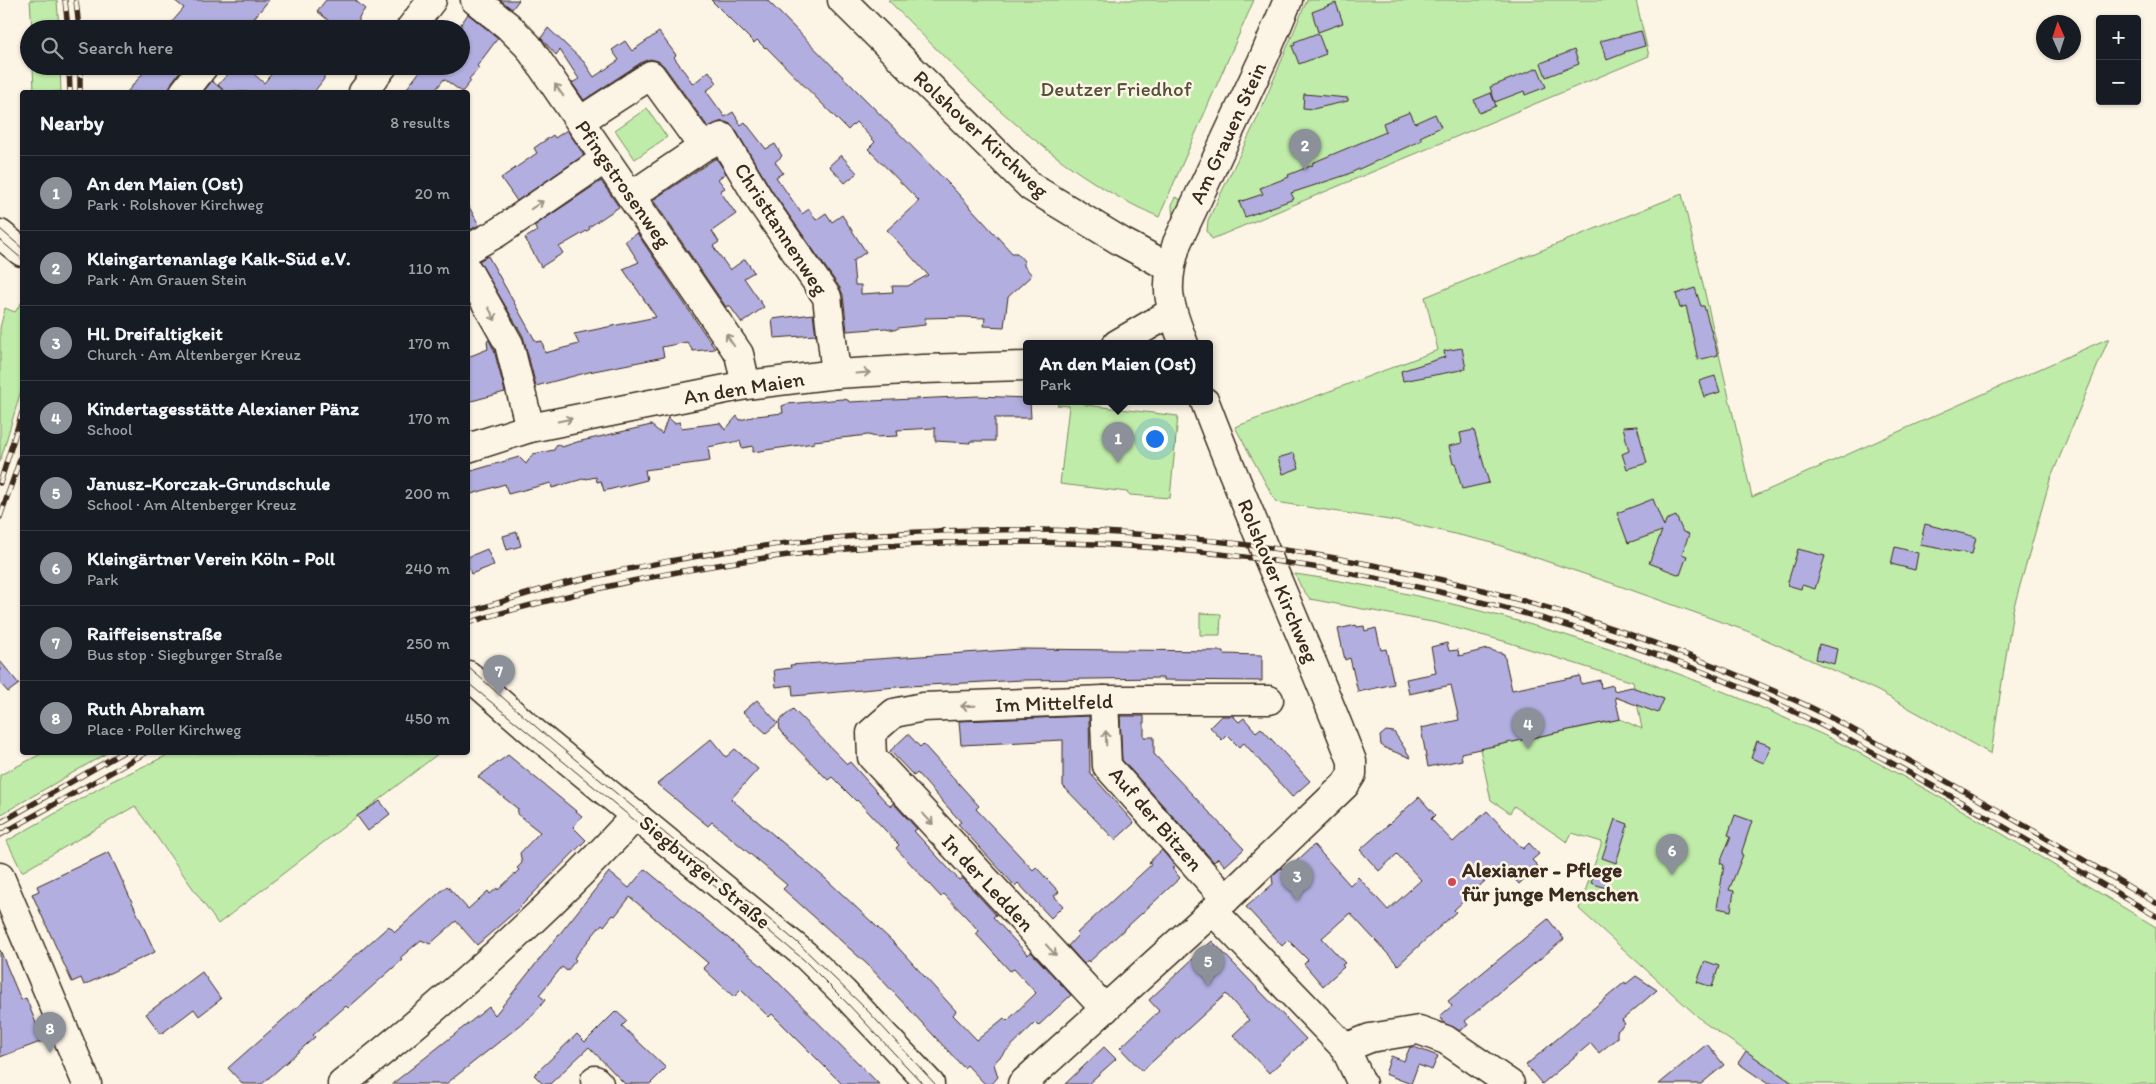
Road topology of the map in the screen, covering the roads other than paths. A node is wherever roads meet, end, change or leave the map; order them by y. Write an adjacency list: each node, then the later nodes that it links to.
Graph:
1 (432, 0): 5 (street)
2 (475, 0): 10 (street, Pfingstrosenweg, one-way to 2)
3 (842, 0): 15 (street, Rolshover Kirchweg)
4 (1288, 0): 15 (street, Am Grauen Stein)
5 (417, 20)
6 (197, 75): 8 (street)
7 (376, 75): 9 (street)
8 (186, 90)
9 (365, 90)
10 (580, 121): 11 (street, Christtannenweg); 12 (street, Pfingstrosenweg)
11 (713, 142): 13 (street); 21 (street, Christtannenweg)
12 (606, 159): 13 (street, Pfingstrosenweg); 14 (street, one-way to 12)
13 (632, 196): 22 (street, Pfingstrosenweg, one-way to 13)
14 (470, 248)
15 (1170, 267): 17 (street)
16 (470, 276): 24 (street, one-way to 24)
17 (1172, 312): 18 (street); 19 (street)
18 (1124, 340)
19 (1182, 340)
20 (1023, 366): 21 (street, An den Maien, one-way to 20)
21 (836, 374): 22 (street, An den Maien)
22 (746, 385): 24 (street, An den Maien, one-way to 22)
23 (1206, 405): 32 (street, Rolshover Kirchweg)
24 (530, 428): 25 (street, An den Maien)
25 (470, 447)
26 (470, 677): 30 (street, Siegburger Straße)
27 (1104, 700): 28 (street, Im Mittelfeld); 29 (street, Im Mittelfeld, one-way to 29); 32 (street, Auf der Bitzen, one-way to 27)
28 (1269, 700)
29 (872, 757): 33 (street, In der Ledden, one-way to 33)
30 (636, 814): 36 (street); 37 (street, Siegburger Straße)
31 (0, 877): 35 (street)
32 (1220, 905): 33 (street); 34 (street, Auf der Bitzen)
33 (1105, 1008): 38 (street)
34 (1345, 1048): 39 (street, Auf der Bitzen); 40 (street)
35 (87, 1084)
36 (342, 1084)
37 (930, 1084)
38 (1022, 1084)
39 (1362, 1084)
40 (1510, 1084)

